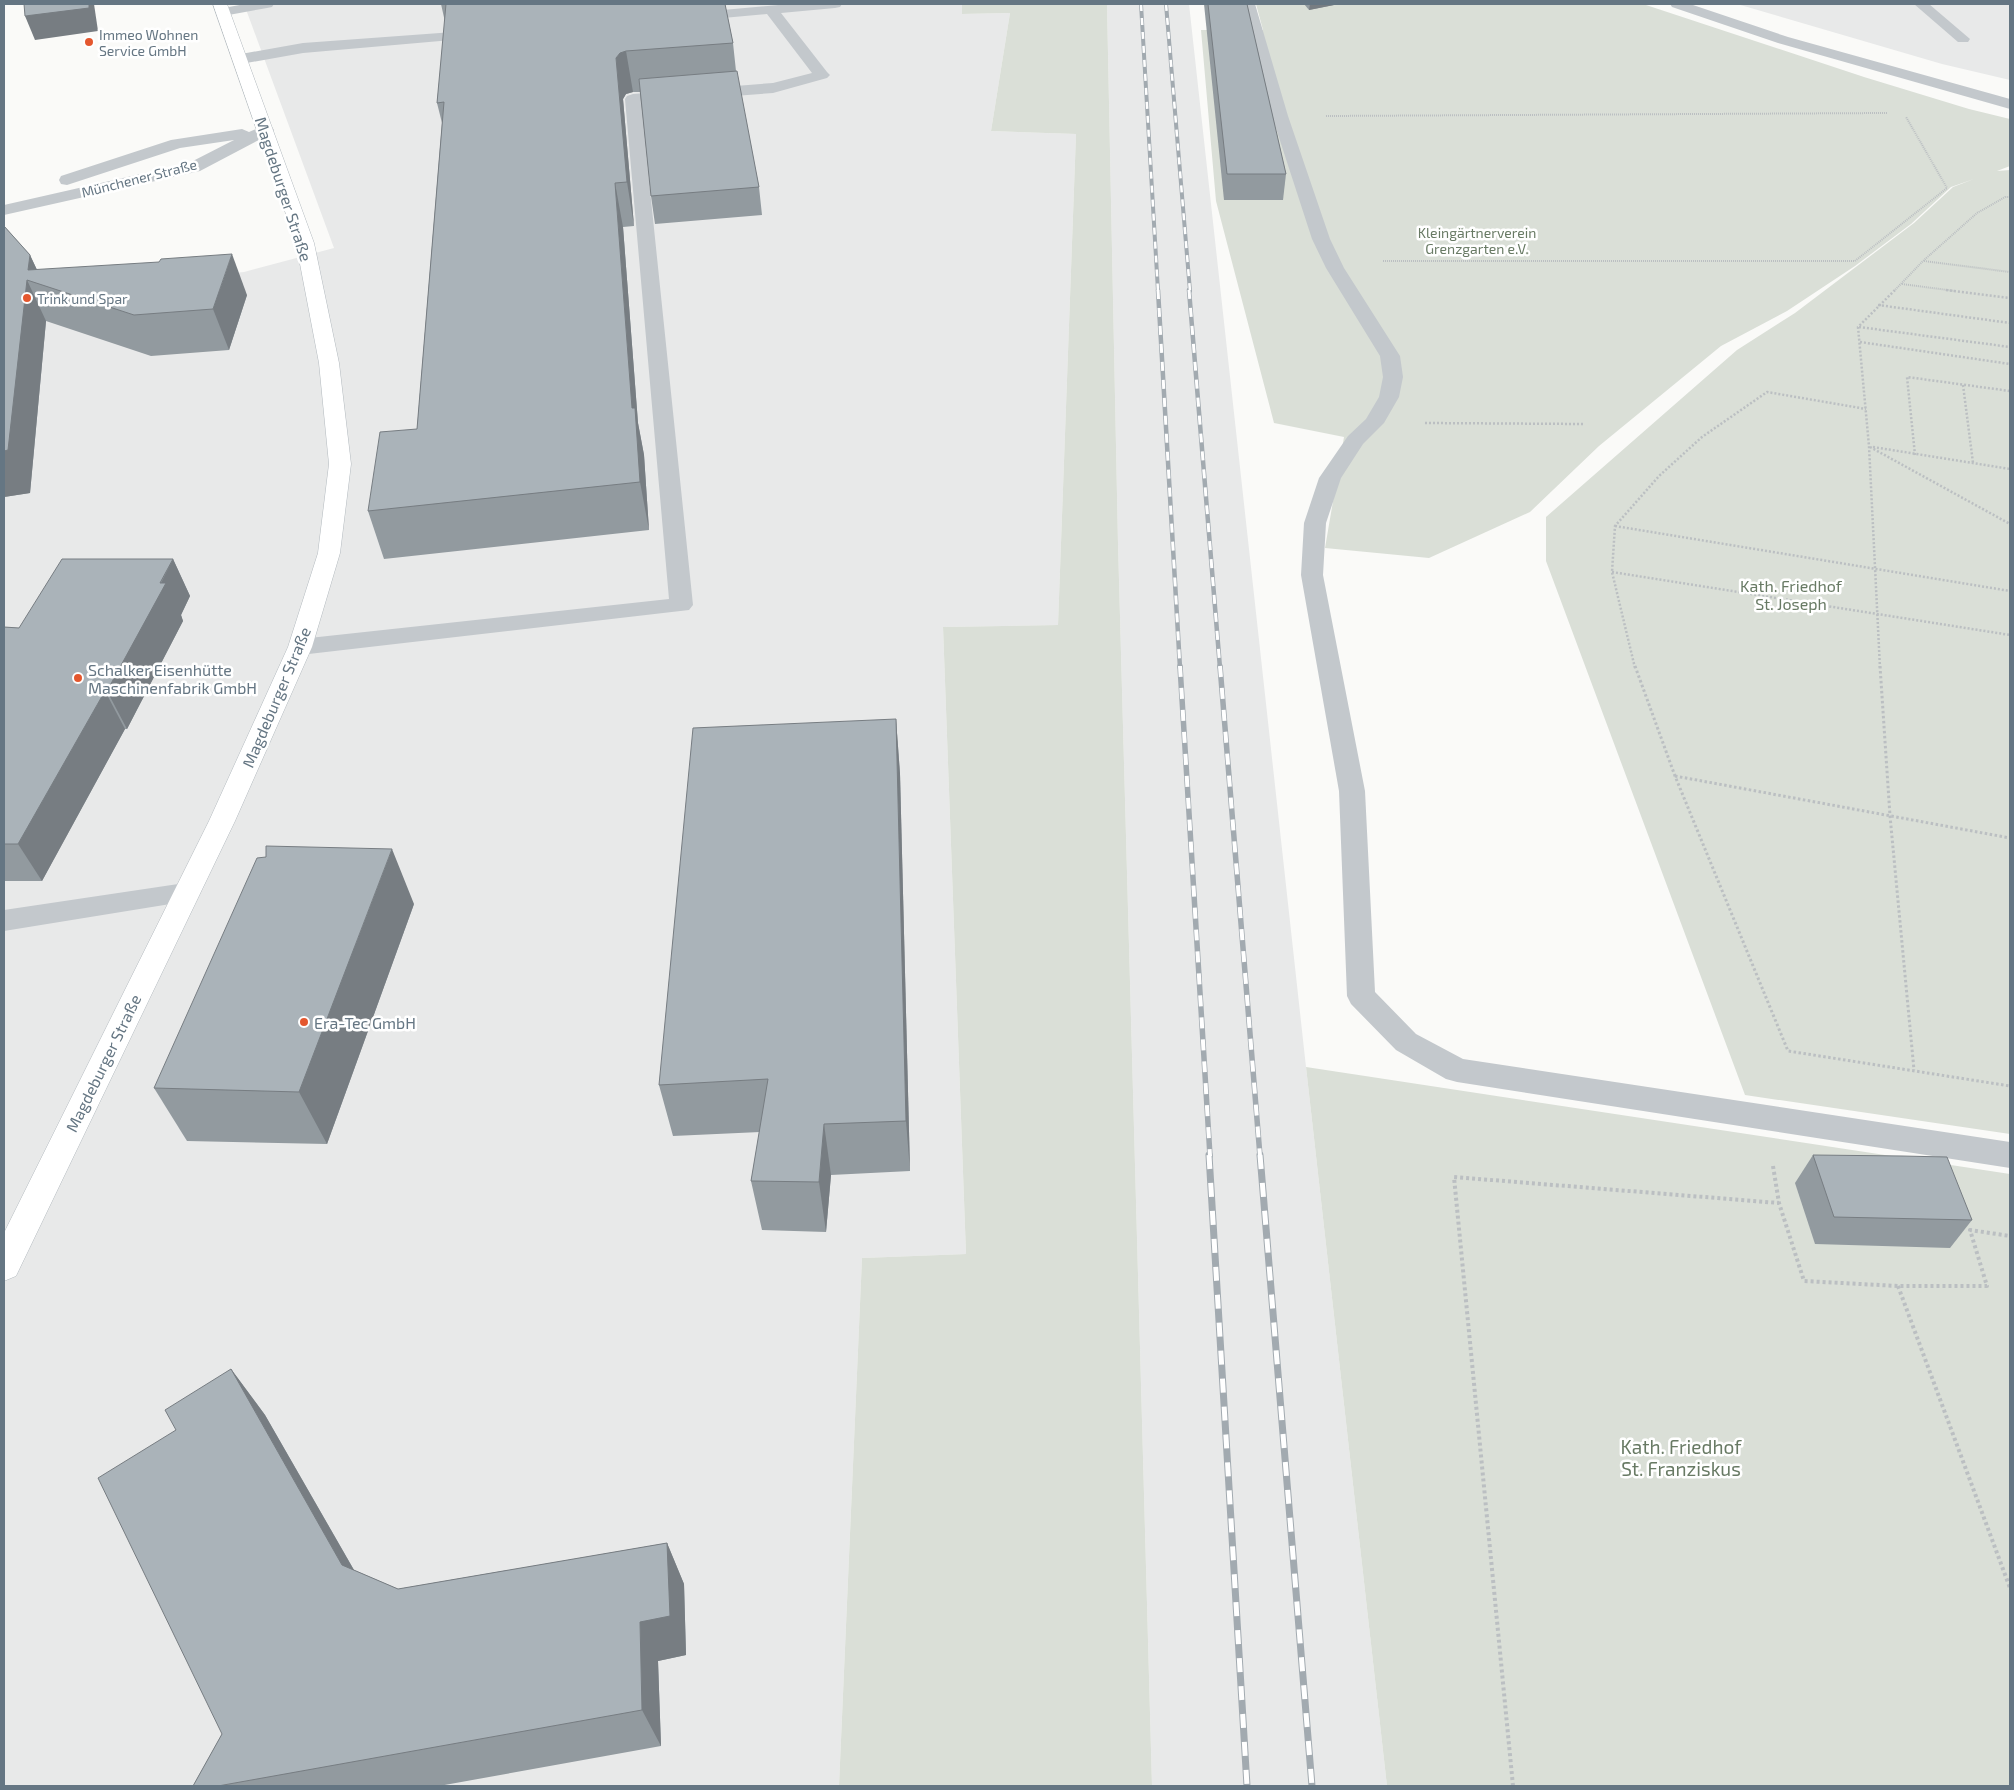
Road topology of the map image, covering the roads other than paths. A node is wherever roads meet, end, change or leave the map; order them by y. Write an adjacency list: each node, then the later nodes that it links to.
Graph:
1 (267, 4): 6 (street)
2 (835, 4): 7 (street)
3 (1248, 4): 19 (street)
4 (1677, 4): 12 (street)
5 (1921, 4): 10 (street)
6 (221, 8): 11 (street, Magdeburger Straße)
7 (772, 11): 8 (street); 16 (street)
8 (673, 19)
9 (496, 33): 11 (street)
10 (1963, 39)
11 (241, 59): 13 (street, Magdeburger Straße)
12 (2010, 104)
13 (266, 130): 14 (street, Münchener Straße); 15 (street, Münchener Straße); 16 (street, Magdeburger Straße)
14 (4, 200)
15 (4, 210)
16 (300, 647): 17 (street, Magdeburger Straße)
17 (185, 893): 18 (street); 20 (street, Magdeburger Straße)
18 (4, 921)
19 (2010, 1155)
20 (4, 1266)

